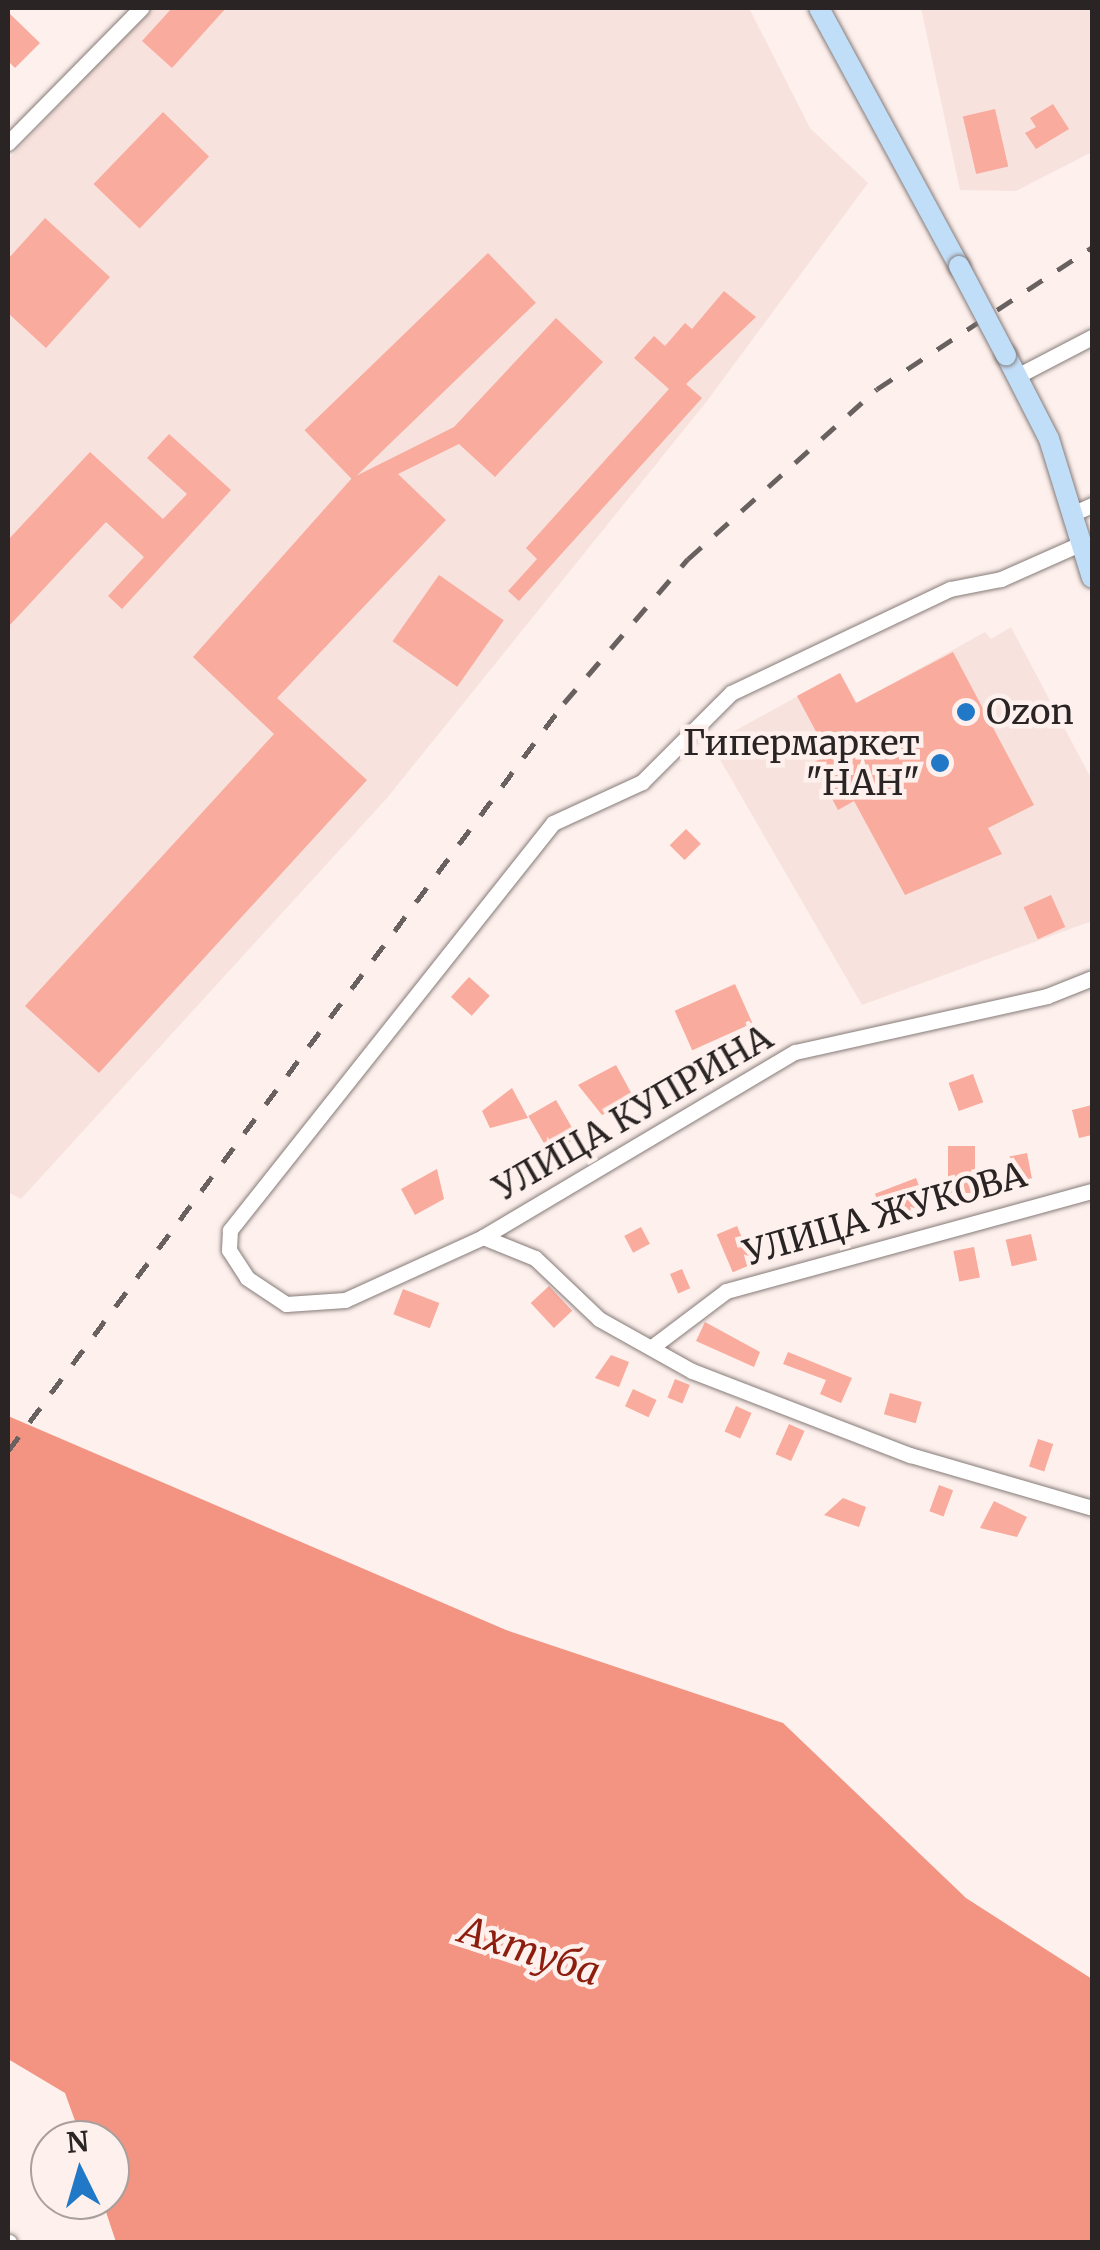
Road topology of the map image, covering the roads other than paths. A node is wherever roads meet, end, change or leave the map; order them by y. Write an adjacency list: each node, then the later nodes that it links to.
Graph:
1 (141, 8): 3 (street)
2 (818, 8): 5 (main road, bridge)
3 (8, 143)
4 (1092, 337): 5 (street)
5 (1017, 376): 6 (main road)
6 (1083, 509): 7 (main road)
7 (1082, 543): 8 (main road); 11 (street, УЛИЦА КУПРИНА)
8 (1092, 578)
9 (1092, 978): 11 (street, УЛИЦА КУПРИНА)
10 (1092, 1190): 12 (street, УЛИЦА ЖУКОВА)
11 (483, 1237): 12 (street)
12 (652, 1347): 13 (street)
13 (1092, 1508)

